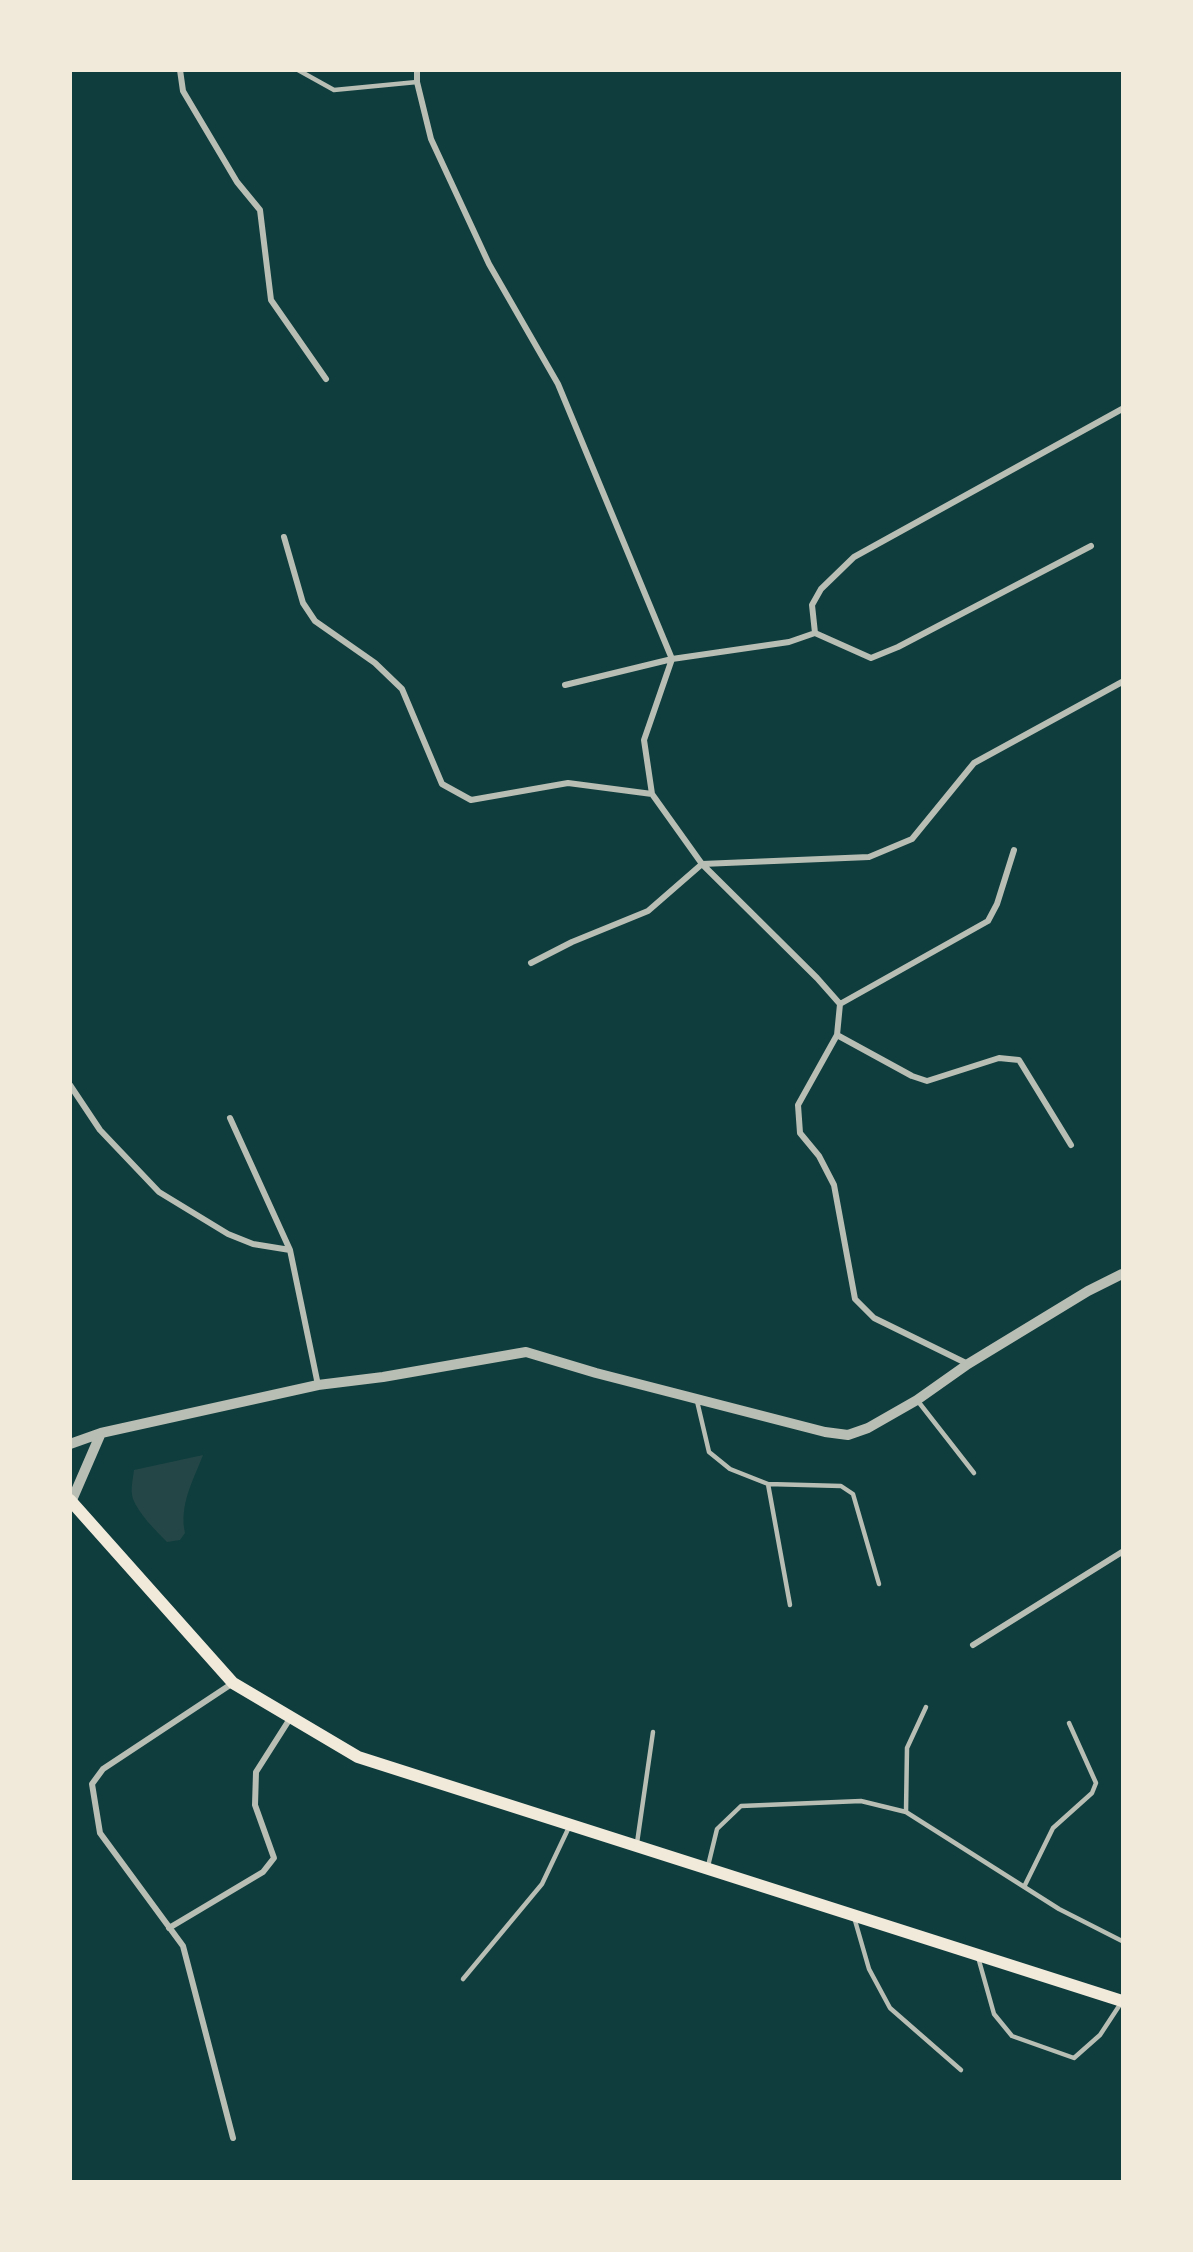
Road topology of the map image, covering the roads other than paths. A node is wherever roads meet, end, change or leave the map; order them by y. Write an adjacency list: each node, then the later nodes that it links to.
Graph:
1 (180, 70): 5 (street)
2 (298, 70): 4 (lane)
3 (417, 70): 4 (street)
4 (417, 82): 10 (street)
5 (326, 378)
6 (1122, 410): 9 (street)
7 (284, 537): 13 (street)
8 (1091, 546): 9 (street)
9 (815, 633): 10 (street)
10 (672, 659): 12 (street); 13 (street)
11 (1122, 682): 15 (street)
12 (565, 685)
13 (652, 794): 15 (street)
14 (1014, 850): 17 (street)
15 (702, 864): 16 (street); 17 (street)
16 (531, 963)
17 (840, 1004): 18 (street)
18 (837, 1035): 21 (street); 24 (street)
19 (70, 1085): 22 (street)
20 (230, 1118): 22 (street)
21 (1071, 1145)
22 (290, 1250): 25 (street)
23 (1122, 1274): 24 (street)
24 (968, 1364): 27 (street)
25 (318, 1385): 26 (street); 28 (street)
26 (696, 1398): 27 (street); 31 (lane)
27 (917, 1401): 30 (lane)
28 (101, 1433): 29 (street); 32 (street)
29 (70, 1444)
30 (974, 1473)
31 (768, 1484): 34 (lane); 35 (lane)
32 (71, 1500): 37 (main road)
33 (1122, 1552): 36 (street)
34 (879, 1584)
35 (790, 1605)
36 (973, 1645)
37 (233, 1683): 39 (main road); 48 (street)
38 (926, 1707): 42 (lane)
39 (291, 1717): 43 (main road); 48 (street)
40 (1069, 1723): 46 (lane)
41 (653, 1732): 44 (lane)
42 (906, 1812): 45 (lane); 46 (lane)
43 (570, 1825): 44 (main road); 51 (lane)
44 (636, 1846): 45 (main road)
45 (707, 1869): 47 (main road)
46 (1024, 1887): 49 (lane)
47 (854, 1916): 50 (main road); 53 (lane)
48 (169, 1928): 54 (street)
49 (1122, 1941)
50 (977, 1955): 52 (main road); 52 (lane)
51 (462, 1979)
52 (1122, 2001)
53 (961, 2070)
54 (233, 2138)

